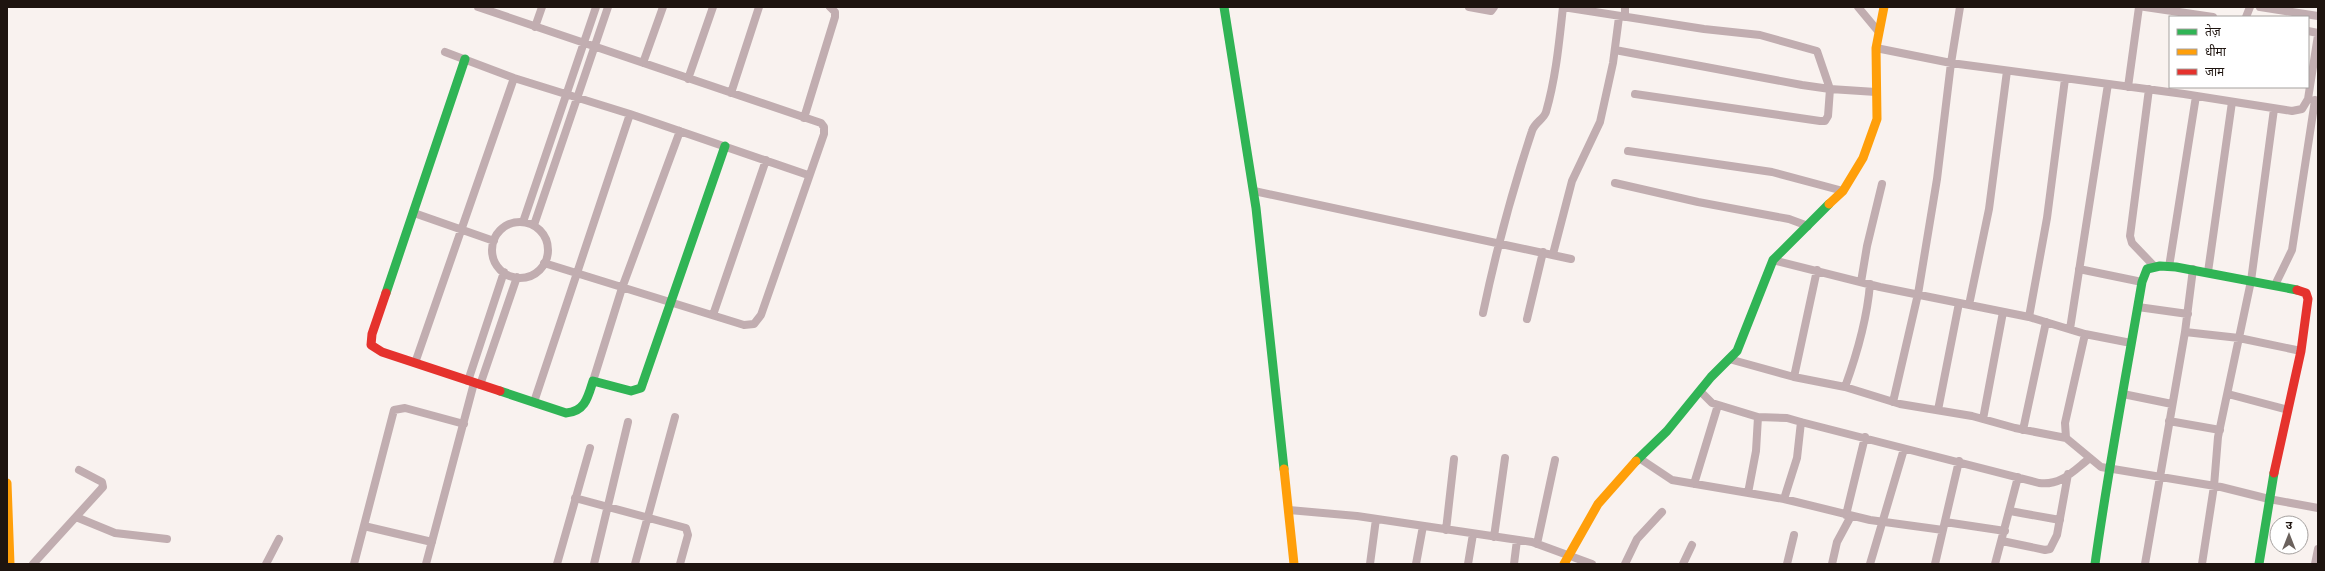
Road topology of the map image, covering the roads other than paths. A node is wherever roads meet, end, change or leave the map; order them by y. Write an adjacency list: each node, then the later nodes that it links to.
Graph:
1 (478, 7): 21 (street)
2 (542, 7): 25 (street)
3 (596, 7): 28 (street)
4 (608, 7): 29 (street)
5 (662, 7): 34 (street)
6 (713, 7): 38 (street)
7 (759, 7): 45 (street)
8 (830, 7): 54 (street)
9 (1224, 7): 62 (street)
10 (1469, 7): 11 (street)
11 (1494, 7)
12 (1563, 7): 20 (street); 70 (street)
13 (1625, 7): 24 (street)
14 (1858, 7): 26 (street)
15 (1884, 7): 26 (street)
16 (1960, 7): 35 (street)
17 (2139, 7): 41 (street)
18 (2145, 7): 22 (street)
19 (2260, 7): 23 (street)
20 (1581, 8): 24 (street)
21 (497, 10): 25 (street)
22 (2206, 16)
23 (2318, 16)
24 (1622, 17): 31 (street); 42 (street)
25 (535, 27): 28 (street)
26 (1878, 31): 30 (street)
27 (2318, 34): 50 (street)
28 (584, 44): 29 (street); 46 (street)
29 (594, 47): 34 (street); 49 (street)
30 (1876, 48): 35 (street); 44 (street)
31 (1615, 50): 42 (street); 72 (street)
32 (445, 52): 33 (street)
33 (465, 59): 37 (street); 64 (street)
34 (642, 63): 38 (street)
35 (1951, 63): 36 (street); 91 (street)
36 (2007, 71): 39 (street); 94 (street)
37 (514, 78): 46 (street); 68 (street)
38 (688, 79): 45 (street)
39 (2065, 79): 40 (street); 100 (street)
40 (2108, 84): 41 (street); 78 (street)
41 (2128, 87): 43 (street)
42 (1830, 89): 44 (street); 47 (street)
43 (2149, 89): 48 (street); 76 (street)
44 (1876, 92): 63 (street)
45 (731, 93): 54 (street)
46 (567, 94): 49 (street); 65 (street)
47 (1635, 94)
48 (2196, 96): 51 (street); 77 (street)
49 (577, 97): 53 (street); 66 (street)
50 (2314, 99): 52 (street); 89 (street)
51 (2232, 102): 52 (street); 82 (street)
52 (2274, 108): 85 (street)
53 (630, 114): 55 (street); 83 (street)
54 (804, 118): 59 (street)
55 (680, 131): 56 (street); 90 (street)
56 (725, 146): 58 (street); 92 (street)
57 (1628, 151): 63 (street)
58 (766, 160): 59 (street); 99 (street)
59 (808, 175): 99 (street)
60 (1616, 183): 67 (street)
61 (1882, 184): 86 (street)
62 (1254, 191): 70 (street); 157 (street)
63 (1843, 191): 67 (street)
64 (414, 213): 68 (street); 110 (street)
65 (523, 222): 66 (street); 69 (street)
66 (534, 225): 75 (street)
67 (1808, 226): 74 (street)
68 (460, 229): 69 (street); 110 (street)
69 (494, 241): 81 (street)
70 (1498, 242): 71 (street); 97 (street)
71 (1543, 252): 72 (street); 101 (street)
72 (1553, 254): 73 (street)
73 (1570, 259)
74 (1773, 260): 80 (street); 109 (street)
75 (544, 263): 83 (street); 84 (street)
76 (2154, 266): 77 (street); 87 (street)
77 (2169, 267): 79 (street)
78 (2079, 269): 87 (street); 103 (street)
79 (2193, 269): 82 (street); 98 (street)
80 (1817, 270): 86 (street); 111 (street)
81 (504, 272): 84 (street); 113 (street)
82 (2208, 272): 85 (street)
83 (576, 273): 90 (street); 118 (street)
84 (517, 277): 113 (street)
85 (2251, 281): 89 (street); 106 (street)
86 (1861, 282): 88 (street)
87 (2142, 282): 95 (street)
88 (1870, 284): 91 (street); 114 (street)
89 (2275, 285): 108 (street)
90 (622, 288): 92 (street); 112 (street)
91 (1918, 294): 93 (street); 119 (street)
92 (671, 303): 99 (street); 112 (street)
93 (1959, 303): 94 (street); 122 (street)
94 (1969, 305): 96 (street)
95 (2138, 307): 98 (street); 107 (street)
96 (2003, 312): 100 (street); 126 (street)
97 (1483, 313)
98 (2188, 314): 104 (street)
99 (713, 315)
100 (2029, 317): 102 (street)
101 (1527, 319)
102 (2046, 322): 103 (street); 131 (street)
103 (2070, 329): 105 (street)
104 (2185, 332): 106 (street); 120 (street)
105 (2085, 334): 107 (street); 134 (street)
106 (2239, 338): 108 (street); 117 (street)
107 (2130, 343): 116 (street)
108 (2301, 350): 123 (street)
109 (1729, 359): 111 (street); 115 (street)
110 (414, 363): 113 (street)
111 (1794, 377): 114 (street)
112 (593, 381): 118 (street)
113 (474, 383): 118 (street); 130 (street)
114 (1845, 388): 119 (street)
115 (1700, 391): 121 (street); 138 (street)
116 (2123, 394): 120 (street); 143 (street)
117 (2228, 394): 123 (street); 132 (street)
118 (534, 402)
119 (1893, 402): 122 (street)
120 (2172, 404): 127 (street)
121 (1718, 405): 125 (street); 148 (street)
122 (1938, 410): 126 (street)
123 (2288, 410): 154 (street)
124 (675, 417): 162 (street)
125 (1758, 417): 129 (street); 151 (street)
126 (1983, 419): 131 (street)
127 (2169, 421): 132 (street); 147 (street)
128 (628, 422): 155 (street)
129 (1801, 422): 133 (street); 153 (street)
130 (464, 424): 167 (street); 179 (street)
131 (2023, 430): 134 (street)
132 (2220, 430): 149 (street)
133 (1864, 437): 136 (street); 160 (street)
134 (2066, 438): 139 (street)
135 (590, 448): 152 (street)
136 (1904, 449): 142 (street); 165 (street)
137 (1505, 458): 174 (street)
138 (1639, 458): 148 (street); 183 (street)
139 (2090, 458): 143 (street); 145 (street)
140 (1454, 459): 169 (street)
141 (1556, 460): 180 (street)
142 (1959, 461): 146 (street); 166 (street)
143 (2108, 469): 147 (street); 207 (street)
144 (79, 470): 161 (street)
145 (2068, 474): 146 (street); 164 (street)
146 (2018, 477): 158 (street)
147 (2160, 479): 149 (street); 208 (street)
148 (1694, 484): 151 (street)
149 (2214, 486): 154 (street); 209 (street)
150 (7, 489): 184 (street)
151 (1748, 493): 153 (street)
152 (575, 498): 155 (street); 189 (street)
153 (1784, 499): 160 (street)
154 (2269, 499): 156 (street); 210 (street)
155 (609, 507): 162 (street); 190 (street)
156 (2318, 508)
157 (1289, 510): 163 (street); 193 (street)
158 (2010, 511): 164 (street); 171 (street)
159 (1662, 512): 200 (street)
160 (1848, 515): 165 (street); 203 (street)
161 (76, 517): 175 (street); 185 (street)
162 (648, 518): 191 (street); 192 (street)
163 (1376, 519): 168 (street); 194 (street)
164 (2060, 520): 178 (street)
165 (1883, 522): 170 (street); 204 (street)
166 (1945, 522): 170 (street); 171 (street)
167 (364, 526): 179 (street); 187 (street)
168 (1423, 526): 169 (street); 195 (street)
169 (1446, 530): 172 (street)
170 (1943, 530): 205 (street)
171 (2005, 531): 178 (street)
172 (1473, 534): 174 (street); 196 (street)
173 (1794, 535): 202 (street)
174 (1494, 537): 177 (street)
175 (167, 539)
176 (279, 539): 186 (street)
177 (1517, 540): 180 (street); 197 (street)
178 (2002, 541): 206 (street)
179 (432, 542): 188 (street)
180 (1537, 544): 183 (street)
181 (1692, 545): 201 (street)
182 (2318, 549): 211 (street)
183 (1569, 555): 198 (street); 199 (street)
184 (10, 564)
185 (33, 564)
186 (266, 564)
187 (354, 564)
188 (426, 564)
189 (557, 564)
190 (594, 564)
191 (635, 564)
192 (680, 564)
193 (1294, 564)
194 (1370, 564)
195 (1416, 564)
196 (1468, 564)
197 (1514, 564)
198 (1564, 564)
199 (1592, 564)
200 (1625, 564)
201 (1683, 564)
202 (1788, 564)
203 (1832, 564)
204 (1870, 564)
205 (1935, 564)
206 (1995, 564)
207 (2095, 564)
208 (2145, 564)
209 (2202, 564)
210 (2259, 564)
211 (2315, 564)

